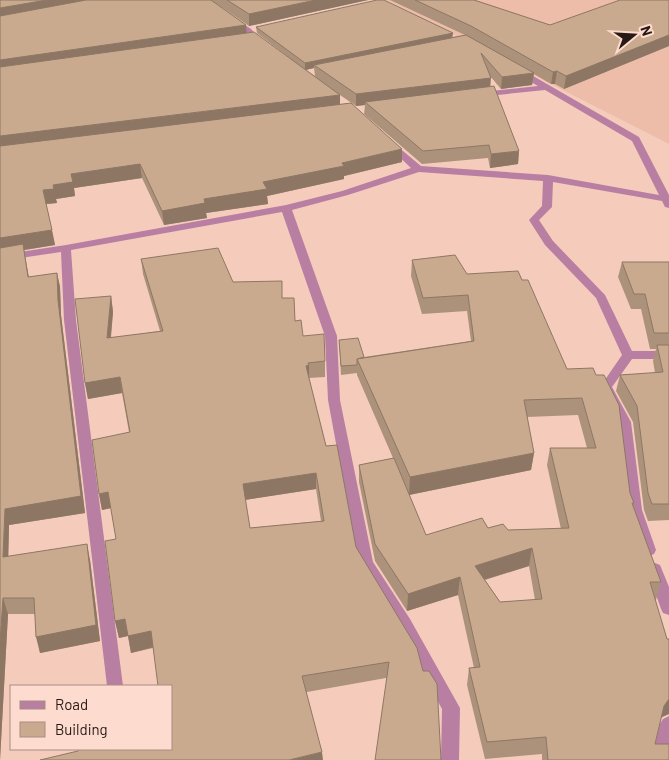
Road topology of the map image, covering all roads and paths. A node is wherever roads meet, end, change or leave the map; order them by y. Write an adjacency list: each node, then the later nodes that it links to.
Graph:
1 (203, 0): 3 (street)
2 (258, 28): 3 (street)
3 (248, 31): 4 (street)
4 (256, 40): 5 (street); 6 (street)
5 (246, 42)
6 (272, 52)
7 (507, 64): 8 (street)
8 (547, 87): 9 (street); 13 (street)
9 (470, 96)
10 (382, 137): 11 (street)
11 (418, 169): 12 (street); 14 (street)
12 (548, 178): 13 (street); 17 (street)
13 (668, 201)
14 (286, 208): 15 (street); 22 (street)
15 (66, 248): 16 (street); 20 (street)
16 (0, 258)
17 (628, 355): 18 (street); 19 (street)
18 (669, 355)
19 (669, 609)
20 (114, 685)
21 (669, 724): 23 (street)
22 (450, 760)
23 (660, 760)

